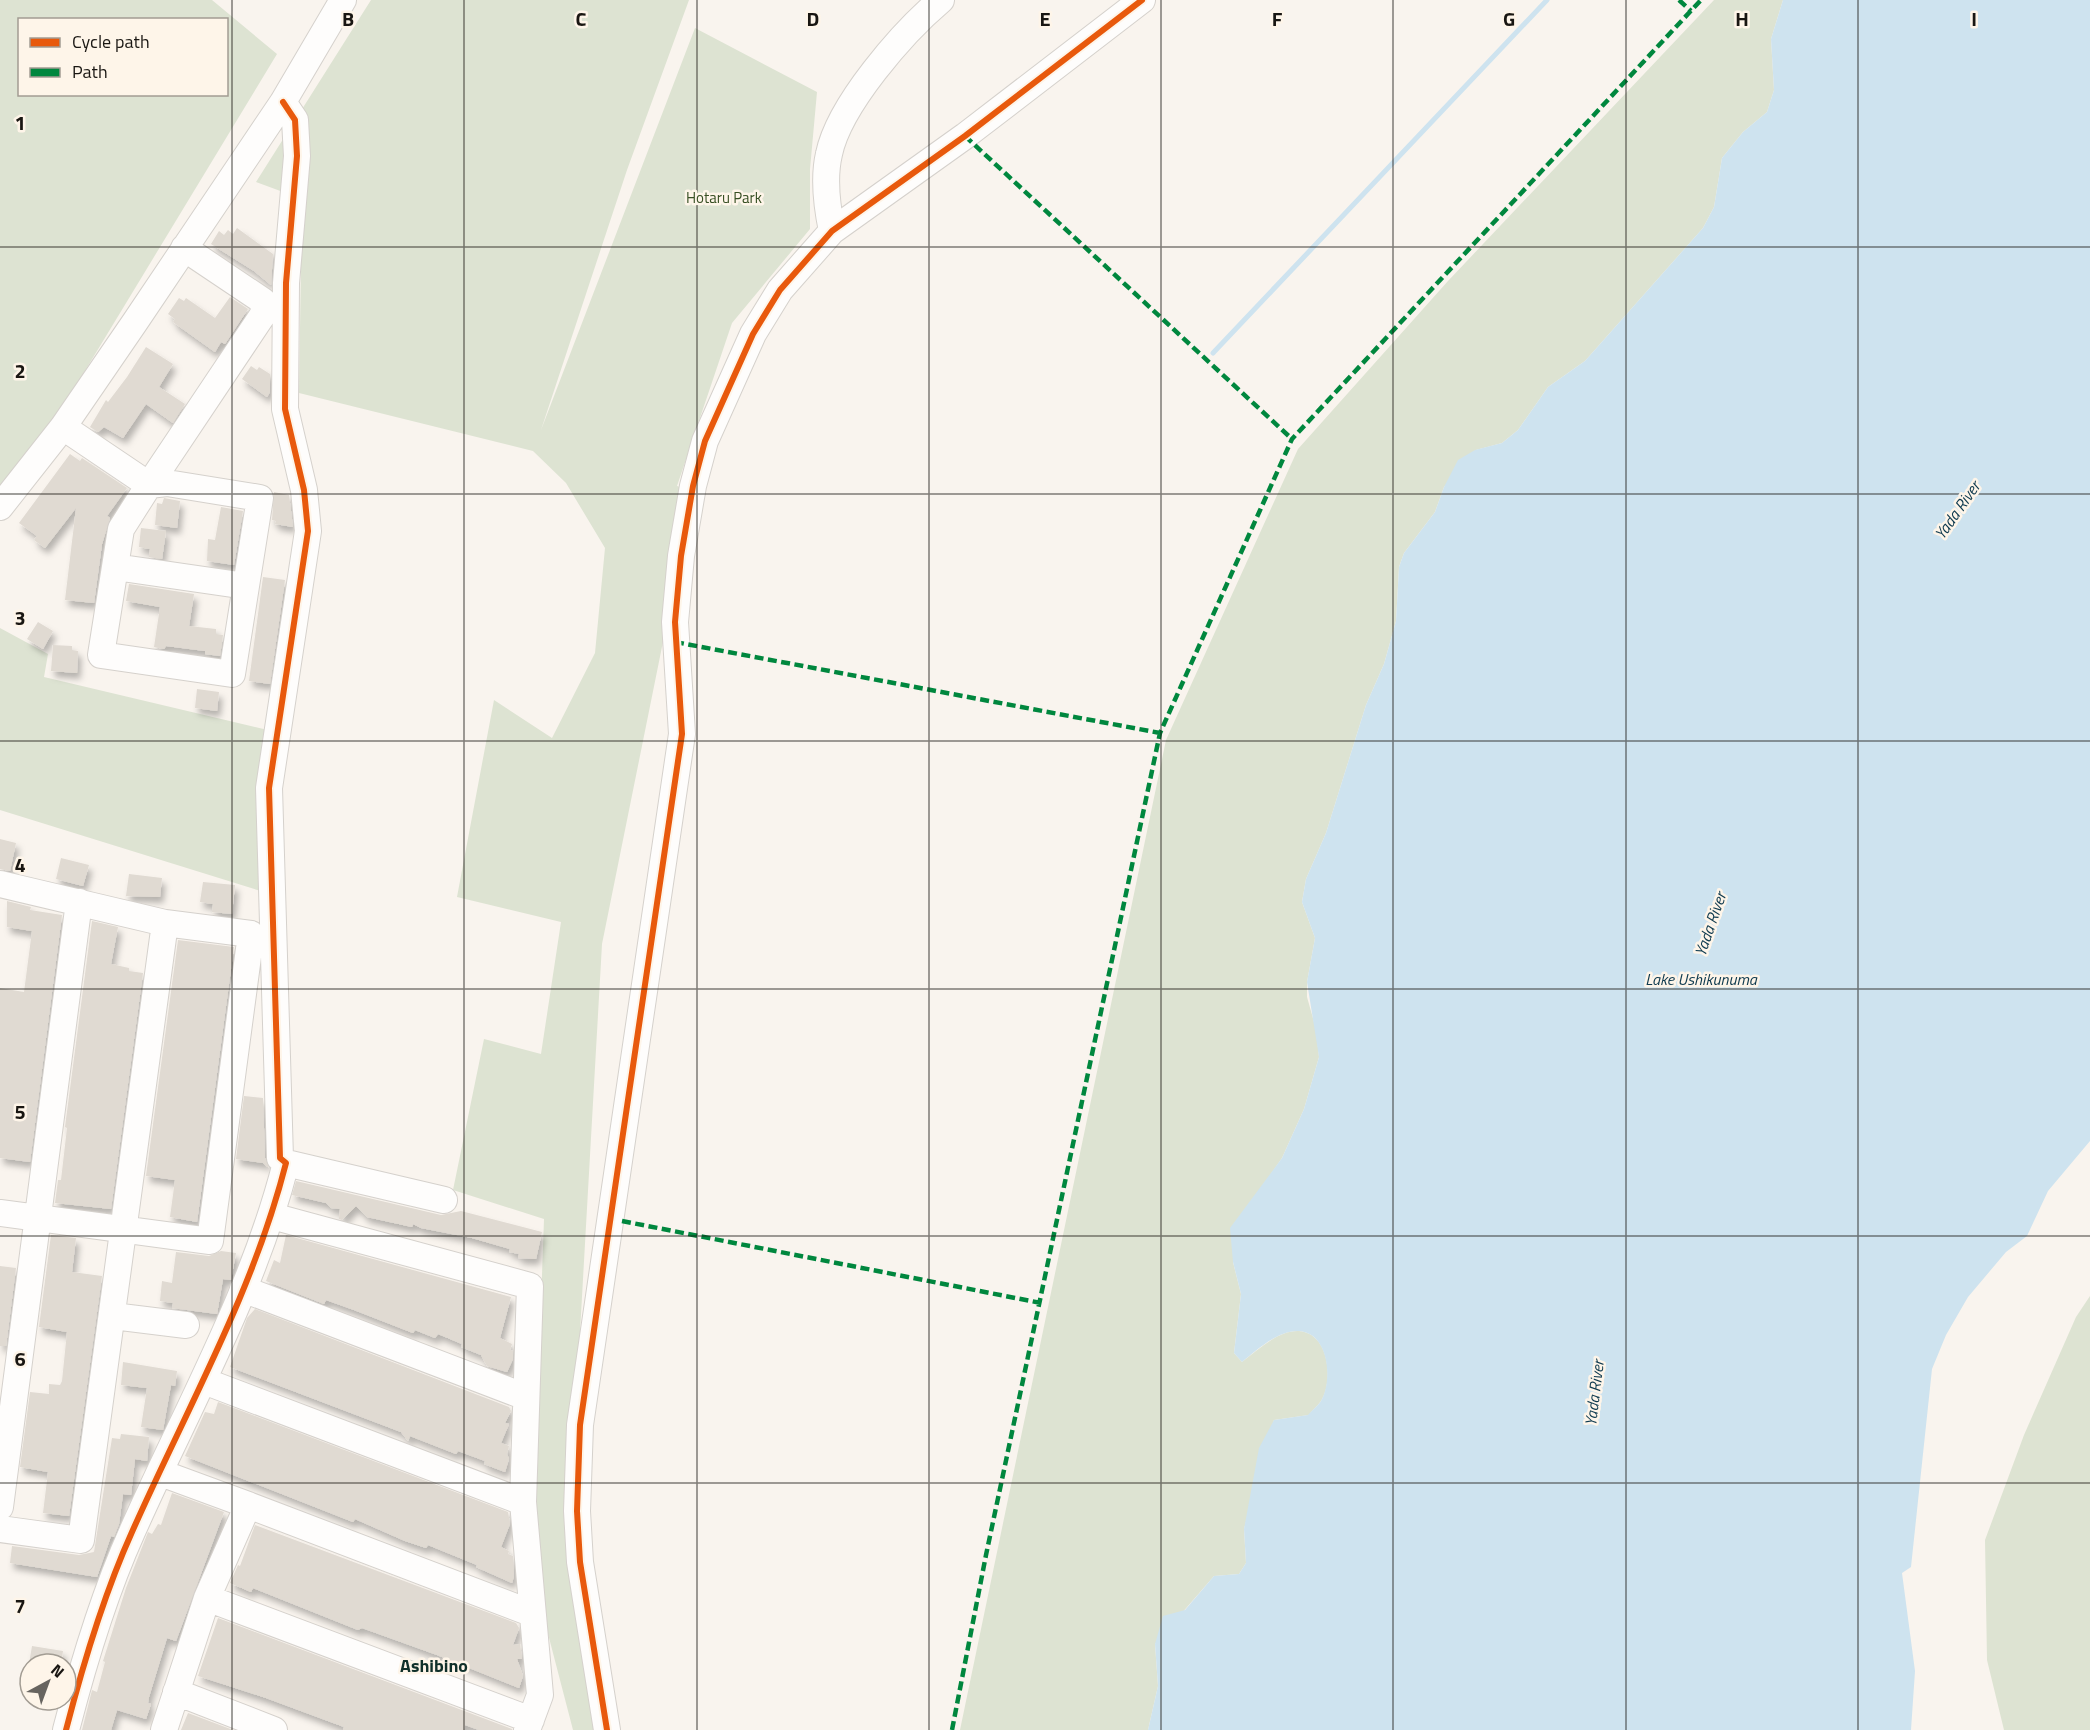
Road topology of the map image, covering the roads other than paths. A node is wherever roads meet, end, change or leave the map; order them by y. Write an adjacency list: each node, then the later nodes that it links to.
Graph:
1 (343, 0): 4 (street)
2 (938, 1): 5 (street)
3 (1137, 1): 5 (street)
4 (283, 102): 6 (street); 15 (street)
5 (832, 231): 38 (street)
6 (184, 248): 7 (street); 8 (street)
7 (63, 427): 8 (street); 9 (street)
8 (149, 485): 10 (street); 11 (street)
9 (0, 507)
10 (115, 567): 11 (street); 11 (street)
11 (246, 586)
12 (0, 884): 13 (street)
13 (79, 902): 14 (street); 19 (street)
14 (165, 922): 20 (street); 20 (street)
15 (286, 1163): 16 (street); 18 (street)
16 (444, 1200)
17 (0, 1213): 19 (street)
18 (272, 1216): 21 (street); 25 (street)
19 (37, 1218): 20 (street); 29 (street)
20 (123, 1228): 22 (street)
21 (243, 1289): 24 (street); 25 (street)
22 (113, 1316): 23 (street); 30 (street)
23 (186, 1325)
24 (204, 1381): 26 (street); 27 (street)
25 (526, 1397): 27 (street)
26 (160, 1473): 28 (street); 35 (street)
27 (523, 1502): 32 (street)
28 (248, 1505): 31 (street); 32 (street)
29 (0, 1507)
30 (0, 1529)
31 (207, 1598): 33 (street); 34 (street)
32 (531, 1613): 34 (street)
33 (176, 1692): 36 (street); 37 (street)
34 (529, 1725)
35 (66, 1730)
36 (164, 1730)
37 (274, 1730)
38 (607, 1730)

